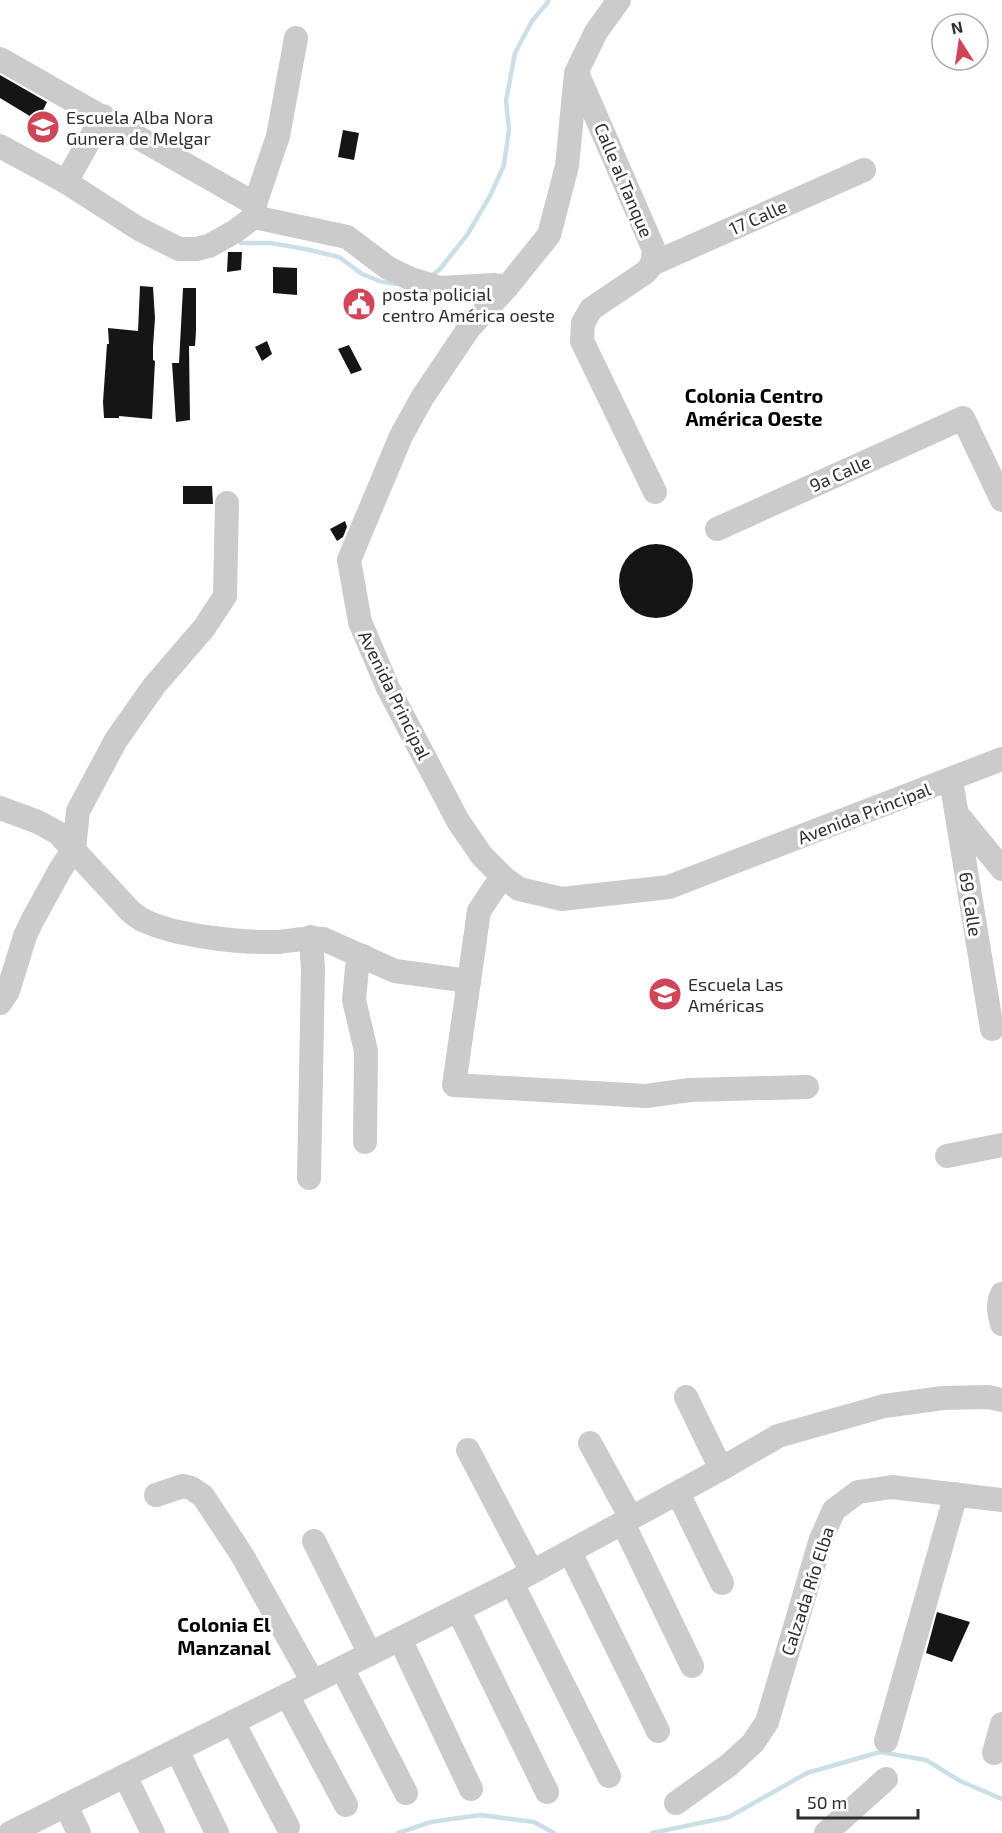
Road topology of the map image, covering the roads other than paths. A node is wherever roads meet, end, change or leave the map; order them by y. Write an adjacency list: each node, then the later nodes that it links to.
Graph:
1 (619, 0): 4 (street, Avenida Principal)
2 (296, 38): 9 (street)
3 (0, 59): 5 (street)
4 (576, 73): 10 (street, Calle al Tanque); 11 (street, Avenida Principal)
5 (103, 116): 8 (street); 9 (street)
6 (0, 146): 8 (street)
7 (864, 170): 10 (street, 17 Calle)
8 (66, 182): 9 (street)
9 (254, 210): 11 (street)
10 (652, 264): 12 (street, Calle al Tanque)
11 (507, 287): 22 (street, Avenida Principal)
12 (655, 492)
13 (1002, 500): 15 (street, 9a Calle)
14 (227, 503): 20 (street)
15 (717, 529)
16 (1002, 759): 17 (street, Avenida Principal)
17 (951, 780): 19 (street, 69 Calle); 22 (street, Avenida Principal)
18 (0, 808): 20 (street)
19 (957, 812): 21 (street); 27 (street, 69 Calle)
20 (74, 849): 23 (street); 26 (street)
21 (1002, 869)
22 (504, 878): 25 (street)
23 (311, 937): 24 (street); 32 (street)
24 (363, 956): 25 (street); 29 (street)
25 (469, 981): 28 (street)
26 (0, 1003)
27 (992, 1029)
28 (807, 1087)
29 (365, 1142)
30 (1002, 1145): 31 (street)
31 (947, 1156)
32 (309, 1178)
33 (1002, 1294): 34 (street)
34 (1002, 1324)
35 (686, 1397): 39 (street)
36 (1002, 1400): 39 (street)
37 (590, 1443): 44 (street)
38 (468, 1450): 47 (street)
39 (721, 1469): 40 (street)
40 (678, 1492): 44 (street); 48 (street)
41 (956, 1494): 43 (street, Calzada Río Elba); 59 (street); 68 (street, Calzada Río Elba)
42 (156, 1496): 54 (street)
43 (1002, 1500)
44 (627, 1521): 46 (street); 52 (street)
45 (314, 1542): 51 (street)
46 (570, 1552): 47 (street); 58 (street)
47 (522, 1577): 49 (street); 63 (street)
48 (722, 1583)
49 (458, 1610): 50 (street); 66 (street)
50 (400, 1639): 51 (street); 65 (street)
51 (370, 1654): 53 (street)
52 (692, 1666)
53 (342, 1668): 54 (street); 67 (street)
54 (313, 1682): 55 (street)
55 (287, 1695): 56 (street); 70 (street)
56 (233, 1722): 60 (street); 71 (street)
57 (1002, 1724): 61 (street)
58 (658, 1731)
59 (886, 1741)
60 (177, 1750): 62 (street); 75 (street)
61 (994, 1753)
62 (125, 1776): 69 (street); 74 (street)
63 (609, 1776)
64 (886, 1779): 76 (street)
65 (471, 1789)
66 (547, 1792)
67 (406, 1793)
68 (676, 1803)
69 (66, 1805): 72 (street); 73 (street)
70 (346, 1805)
71 (288, 1827)
72 (10, 1833)
73 (79, 1833)
74 (153, 1833)
75 (217, 1833)
76 (826, 1833)

